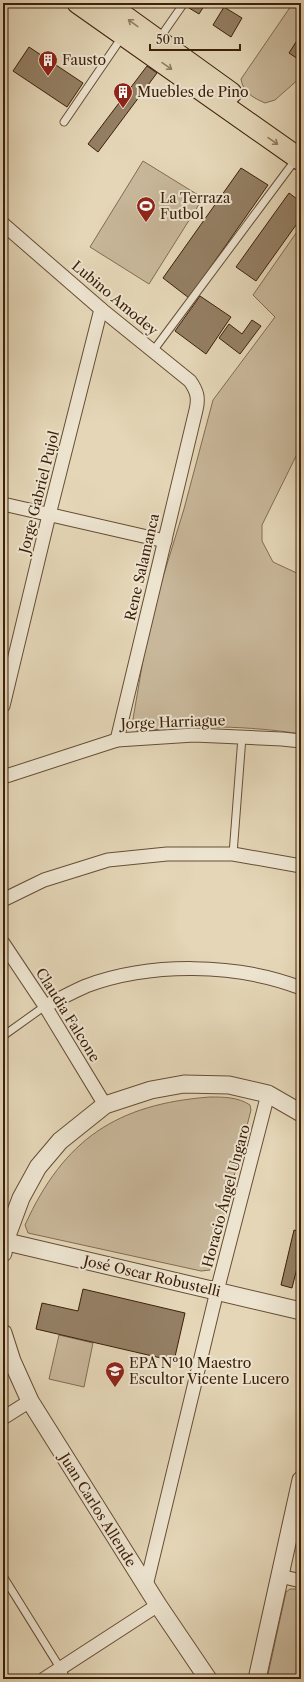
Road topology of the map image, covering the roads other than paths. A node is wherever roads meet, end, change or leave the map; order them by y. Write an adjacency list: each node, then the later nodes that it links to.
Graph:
1 (78, 3): 4 (main road)
2 (106, 3): 5 (main road, one-way to 2)
3 (184, 3): 5 (lane)
4 (123, 35): 6 (lane); 7 (main road, one-way to 7)
5 (158, 40): 7 (main road)
6 (64, 122)
7 (300, 154): 10 (lane)
8 (4, 228): 9 (street, Lubino Amodey)
9 (101, 309): 10 (street, Lubino Amodey); 13 (street, Jorge Gabriel Pujol)
10 (153, 351): 11 (street, Lubino Amodey)
11 (198, 401): 14 (street, Rene Salamanca)
12 (3, 504): 13 (street)
13 (49, 515): 14 (street); 15 (street, Jorge Gabriel Pujol)
14 (165, 541): 17 (street, Rene Salamanca)
15 (3, 706)
16 (242, 736): 17 (street, Jorge Harriague); 18 (street, Jorge Harriague); 20 (lane)
17 (117, 740): 19 (street, Jorge Harriague)
18 (301, 742)
19 (3, 777)
20 (233, 854): 21 (street); 22 (street)
21 (301, 866)
22 (3, 900)
23 (3, 943): 25 (street, Claudia Falcone)
24 (301, 988): 25 (street)
25 (45, 1006): 26 (lane); 28 (street, Claudia Falcone)
26 (3, 1036)
27 (268, 1094): 28 (street); 29 (street); 31 (street, Horacio Ángel Ungaro)
28 (105, 1105): 30 (street)
29 (301, 1113)
30 (4, 1245): 31 (street, José Oscar Robustelli)
31 (217, 1291): 32 (street, José Oscar Robustelli); 40 (street, Horacio Ángel Ungaro)
32 (301, 1311)
33 (3, 1333): 34 (street, Juan Carlos Allende)
34 (30, 1401): 35 (street); 40 (street, Juan Carlos Allende)
35 (3, 1418)
36 (301, 1480): 38 (street)
37 (3, 1576): 42 (lane)
38 (280, 1576): 39 (street); 43 (street)
39 (301, 1581)
40 (146, 1586): 41 (street, Juan Carlos Allende)
41 (158, 1605): 42 (street); 45 (street, Juan Carlos Allende)
42 (64, 1674): 44 (street)
43 (258, 1676)
44 (44, 1679)
45 (208, 1679)

